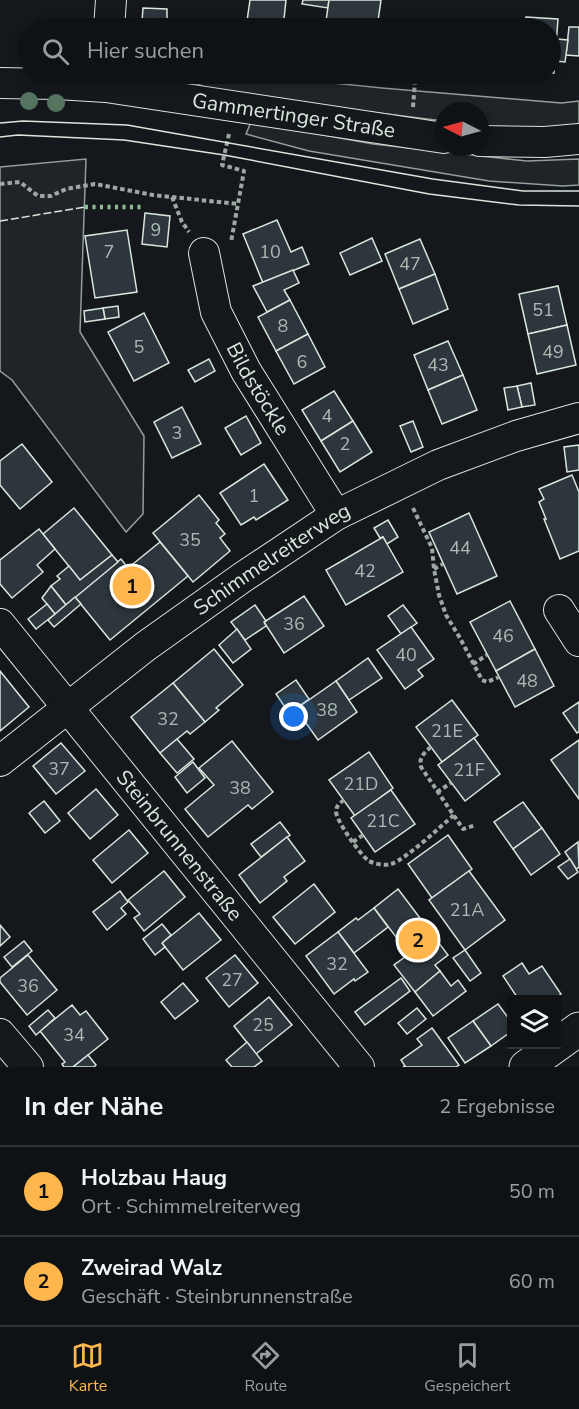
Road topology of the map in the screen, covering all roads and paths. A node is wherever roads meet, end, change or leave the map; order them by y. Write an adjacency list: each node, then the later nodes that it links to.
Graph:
1 (111, 0): 2 (street)
2 (110, 18)
3 (0, 83): 4 (street, Gammertinger Straße)
4 (18, 83)
5 (130, 84): 6 (street, Gammertinger Straße)
6 (435, 136)
7 (579, 140): 8 (street)
8 (489, 141)
9 (222, 165): 12 (path)
10 (0, 184): 11 (path)
11 (172, 197): 12 (path); 13 (path)
12 (238, 204): 14 (path)
13 (182, 222)
14 (204, 253): 17 (street, Bildstöckle)
15 (579, 418): 16 (street, Schimmelreiterweg)
16 (402, 483): 17 (street, Schimmelreiterweg); 19 (path)
17 (336, 515): 26 (street, Schimmelreiterweg)
18 (443, 564): 19 (path)
19 (434, 569): 24 (path)
20 (559, 610): 22 (street)
21 (0, 624): 26 (street, Steinbrunnenstraße)
22 (579, 641)
23 (487, 655): 24 (path)
24 (473, 664): 25 (path)
25 (499, 677)
26 (68, 708): 28 (street, Schimmelreiterweg); 39 (street, Steinbrunnenstraße)
27 (431, 747): 30 (path)
28 (0, 761)
29 (451, 783): 30 (path)
30 (437, 792): 32 (path)
31 (344, 800): 35 (path)
32 (454, 815): 33 (path); 35 (path)
33 (476, 825)
34 (363, 835): 35 (path)
35 (353, 842)
36 (579, 1029): 40 (main road)
37 (0, 1034): 38 (street)
38 (28, 1067)
39 (359, 1067)
40 (526, 1067)

